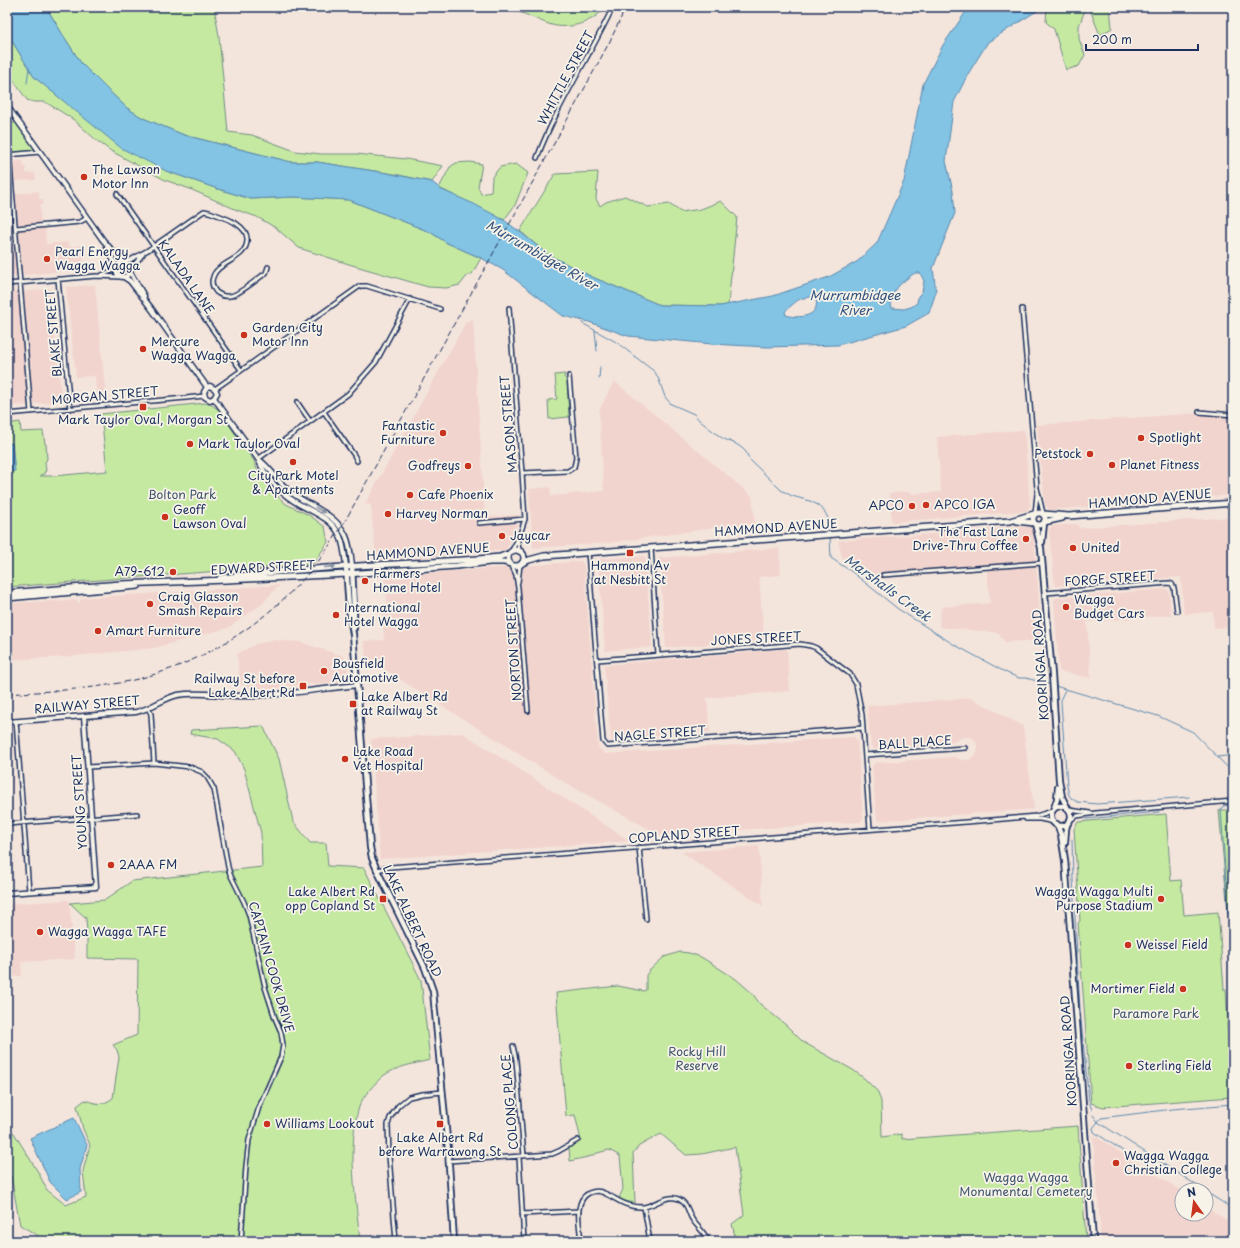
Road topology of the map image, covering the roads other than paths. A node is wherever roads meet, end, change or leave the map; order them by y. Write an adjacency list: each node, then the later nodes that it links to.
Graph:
1 (613, 7): 5 (street, WHITTLE STREET)
2 (7, 106): 3 (street)
3 (40, 152): 4 (street); 7 (street)
4 (8, 154): 8 (street)
5 (537, 158)
6 (117, 194): 10 (street, KALADA LANE)
7 (87, 218): 8 (street); 9 (street)
8 (16, 228): 19 (street)
9 (103, 240): 12 (street); 14 (street)
10 (154, 246): 11 (street); 13 (street); 26 (street, KALADA LANE)
11 (148, 250): 12 (street); 15 (street)
12 (124, 263): 14 (street); 15 (street)
13 (268, 267)
14 (116, 268): 16 (street); 17 (street)
15 (131, 271): 17 (street); 22 (street)
16 (96, 276): 17 (street); 18 (street)
17 (123, 277): 22 (street)
18 (58, 279): 19 (street); 33 (street, BLAKE STREET)
19 (20, 283): 20 (street); 34 (street)
20 (7, 284)
21 (410, 299): 23 (street); 26 (street); 35 (street)
22 (151, 308): 28 (street)
23 (440, 308)
24 (509, 308): 42 (street, MASON STREET)
25 (1022, 309): 46 (street)
26 (242, 370): 29 (street)
27 (569, 376): 42 (street)
28 (207, 387): 29 (street); 30 (street)
29 (215, 389): 31 (street)
30 (204, 396): 31 (street); 33 (street, MORGAN STREET)
31 (214, 398): 40 (street)
32 (297, 402): 39 (street)
33 (70, 409): 34 (street, MORGAN STREET)
34 (31, 412): 37 (street, MORGAN STREET)
35 (324, 412): 39 (street); 41 (street)
36 (1199, 412): 38 (street)
37 (7, 414)
38 (1233, 415)
39 (310, 421): 40 (street)
40 (258, 459): 43 (street)
41 (356, 461)
42 (522, 473): 51 (street, MASON STREET)
43 (270, 474): 44 (street); 45 (street)
44 (277, 479): 45 (street); 67 (street, one-way to 67)
45 (273, 482): 66 (street)
46 (1037, 488): 48 (street); 49 (street)
47 (1233, 502): 50 (highway, HAMMOND AVENUE)
48 (1034, 514): 49 (highway); 52 (highway, HAMMOND AVENUE); 55 (highway)
49 (1043, 514): 50 (highway, HAMMOND AVENUE); 53 (highway)
50 (1069, 516): 53 (highway, HAMMOND AVENUE)
51 (525, 519): 54 (street); 56 (street, MASON STREET)
52 (1010, 521): 55 (highway, HAMMOND AVENUE); 57 (highway, HAMMOND AVENUE)
53 (1044, 522): 55 (highway); 58 (main road, KOORINGAL ROAD)
54 (479, 523)
55 (1035, 523): 58 (main road, KOORINGAL ROAD)
56 (519, 537): 60 (street, MASON STREET); 61 (street, MASON STREET)
57 (651, 548): 59 (highway, HAMMOND AVENUE); 77 (street)
58 (1041, 548): 63 (main road, KOORINGAL ROAD)
59 (588, 552): 62 (highway, HAMMOND AVENUE); 78 (street, NAGLE STREET)
60 (510, 553): 61 (highway); 65 (highway); 67 (highway, HAMMOND AVENUE)
61 (521, 553): 62 (highway, HAMMOND AVENUE); 64 (highway)
62 (544, 556): 64 (highway, HAMMOND AVENUE)
63 (1043, 563): 69 (street); 73 (main road, KOORINGAL ROAD)
64 (521, 564): 65 (highway); 72 (street, NORTON STREET)
65 (511, 565): 68 (highway, HAMMOND AVENUE); 72 (street, NORTON STREET)
66 (346, 566): 67 (highway, HAMMOND AVENUE); 68 (main road); 70 (highway, EDWARD STREET, one-way to 66)
67 (352, 566): 68 (main road)
68 (350, 573): 70 (highway, EDWARD STREET); 79 (main road, LAKE ALBERT ROAD)
69 (883, 575)
70 (180, 582): 71 (highway, EDWARD STREET)
71 (161, 583): 74 (highway, EDWARD STREET); 75 (highway, EDWARD STREET)
72 (518, 588): 81 (street, NORTON STREET)
73 (1045, 592): 76 (street, FORGE STREET); 90 (main road, KOORINGAL ROAD)
74 (7, 593)
75 (7, 598)
76 (1177, 611)
77 (658, 655): 78 (street, JONES STREET); 85 (street, JONES STREET)
78 (597, 660): 85 (street, NAGLE STREET)
79 (357, 685): 80 (street, RAILWAY STREET); 105 (main road, LAKE ALBERT ROAD)
80 (148, 708): 82 (street, RAILWAY STREET); 88 (street)
81 (528, 711)
82 (84, 716): 83 (street, RAILWAY STREET); 89 (street, YOUNG STREET)
83 (16, 721): 84 (street, RAILWAY STREET); 99 (street)
84 (7, 722)
85 (863, 728): 87 (street, JONES STREET)
86 (965, 748): 87 (street, BALL PLACE)
87 (866, 755): 102 (street, JONES STREET)
88 (154, 763): 89 (street, CAPTAIN COOK DRIVE); 118 (street, CAPTAIN COOK DRIVE)
89 (88, 767): 96 (street, YOUNG STREET)
90 (1059, 780): 92 (main road, KOORINGAL ROAD); 93 (main road, KOORINGAL ROAD)
91 (1233, 801): 94 (street)
92 (1068, 809): 93 (main road); 94 (street); 98 (main road)
93 (1053, 810): 97 (street, COPLAND STREET); 100 (main road)
94 (1096, 813): 98 (street)
95 (137, 814): 96 (street)
96 (91, 818): 99 (street); 106 (street, YOUNG STREET)
97 (992, 820): 100 (street, COPLAND STREET); 102 (street, COPLAND STREET)
98 (1069, 821): 100 (main road); 104 (main road, KOORINGAL ROAD)
99 (24, 823): 101 (street); 106 (street)
100 (1055, 823): 104 (main road, KOORINGAL ROAD)
101 (7, 824)
102 (870, 830): 103 (street, COPLAND STREET)
103 (639, 847): 105 (street, COPLAND STREET); 108 (street)
104 (1065, 860): 125 (main road, KOORINGAL ROAD)
105 (377, 870): 110 (main road, LAKE ALBERT ROAD)
106 (29, 892): 107 (street)
107 (7, 893)
108 (646, 919)
109 (513, 1046): 112 (street, COLONG PLACE)
110 (443, 1092): 114 (main road, LAKE ALBERT ROAD); 119 (street)
111 (578, 1140): 112 (street)
112 (524, 1156): 113 (street)
113 (519, 1157): 114 (street); 117 (street)
114 (448, 1162): 120 (main road, LAKE ALBERT ROAD)
115 (644, 1207): 116 (street); 123 (street); 124 (street)
116 (579, 1211): 117 (street); 122 (street)
117 (522, 1214): 121 (street)
118 (241, 1241)
119 (396, 1241)
120 (454, 1241)
121 (524, 1241)
122 (581, 1241)
123 (650, 1241)
124 (708, 1241)
125 (1093, 1241)

